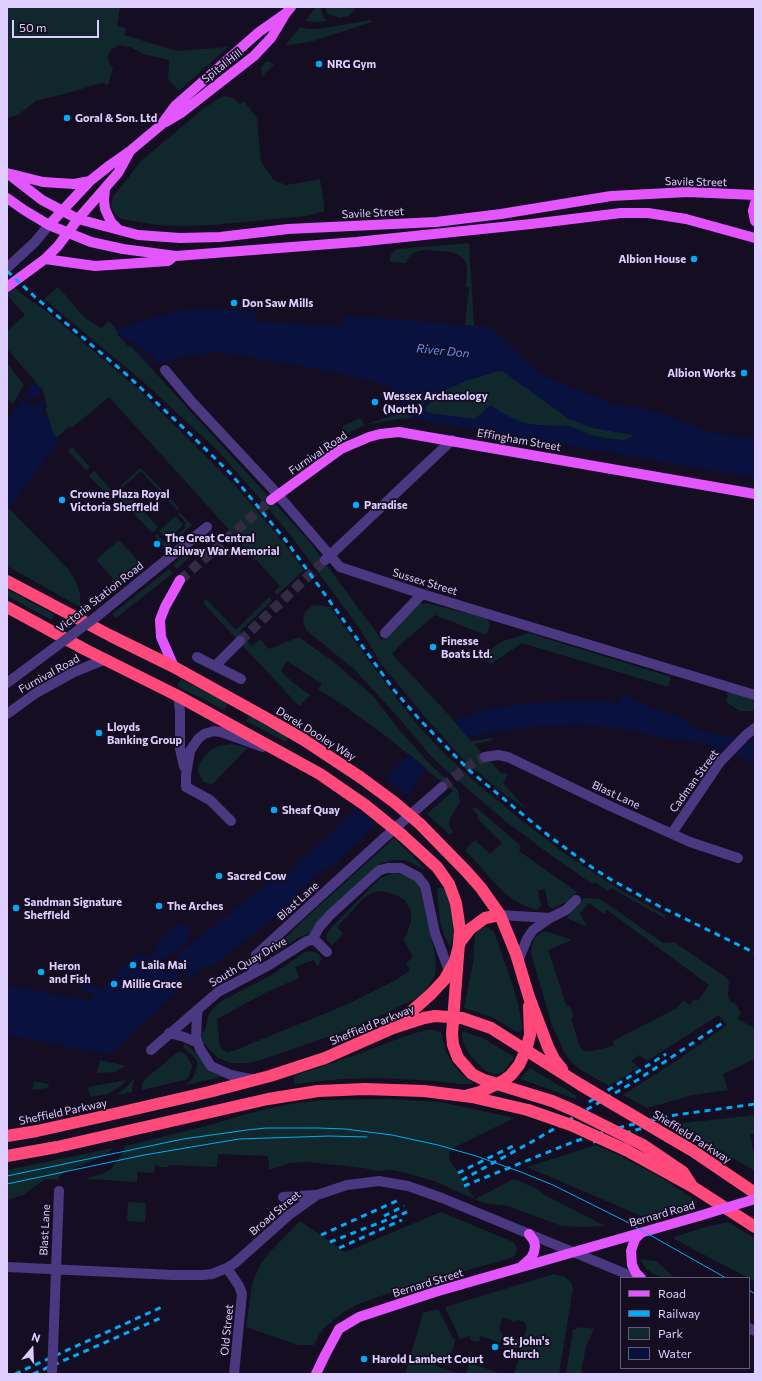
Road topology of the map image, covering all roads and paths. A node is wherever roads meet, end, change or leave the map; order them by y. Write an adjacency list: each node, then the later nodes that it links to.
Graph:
1 (289, 10): 2 (main road, Spital Hill); 2 (main road, Spital Hill)
2 (161, 125): 3 (main road, Spital Hill)
3 (130, 151): 5 (main road, Spital Hill); 6 (main road, Spital Hill)
4 (7, 173): 5 (main road); 10 (main road, Savile Street)
5 (90, 181): 10 (main road, Spital Hill)
6 (105, 189): 11 (main road, Spital Hill); 14 (main road)
7 (755, 196): 14 (main road, Savile Street)
8 (7, 198): 13 (main road)
9 (755, 204): 12 (main road)
10 (62, 211): 11 (main road, Savile Street); 13 (main road, Spital Hill)
11 (78, 219): 14 (main road, Savile Street); 15 (main road, Spital Hill)
12 (755, 221)
13 (49, 225): 15 (main road); 19 (street, Spital Hill)
14 (120, 230)
15 (67, 233): 17 (main road); 18 (main road, Spital Hill)
16 (755, 238): 17 (main road)
17 (176, 256): 18 (main road)
18 (45, 259): 20 (main road, Spital Hill)
19 (7, 268)
20 (7, 287)
21 (165, 370): 24 (street, Sussex Street)
22 (452, 440): 23 (main road, Effingham Street); 24 (main road, Furnival Road); 26 (street)
23 (755, 494)
24 (275, 497): 26 (street, Sussex Street)
25 (207, 527): 38 (street, Victoria Station Road, bridge)
26 (327, 558): 29 (street, Sussex Street)
27 (180, 580): 36 (main road)
28 (7, 581): 36 (highway, Derek Dooley Way)
29 (422, 594): 31 (street); 39 (street, Sussex Street)
30 (7, 607): 34 (highway)
31 (384, 633)
32 (240, 641): 35 (street)
33 (197, 657): 35 (street)
34 (106, 659): 40 (highway); 41 (street, Furnival Road)
35 (215, 666): 37 (street)
36 (174, 667): 51 (highway, Derek Dooley Way, bridge)
37 (241, 679)
38 (7, 683)
39 (755, 695)
40 (178, 696): 43 (highway); 45 (street)
41 (7, 714)
42 (755, 728): 48 (street, Cadman Street)
43 (289, 756): 45 (street); 54 (highway, bridge)
44 (485, 757): 48 (street, Blast Lane)
45 (186, 775): 47 (street)
46 (442, 787): 58 (street, Blast Lane)
47 (231, 821)
48 (672, 833): 49 (street, Blast Lane)
49 (738, 858)
50 (576, 900): 52 (street)
51 (500, 915): 52 (street); 54 (highway); 56 (highway, Derek Dooley Way)
52 (550, 918): 56 (street)
53 (312, 940): 55 (street); 57 (street); 58 (street, South Quay Drive)
54 (458, 948): 57 (highway); 60 (highway)
55 (326, 952)
56 (518, 961): 59 (highway, Derek Dooley Way)
57 (450, 971): 60 (street); 63 (highway)
58 (251, 974): 61 (street, South Quay Drive)
59 (529, 997): 67 (highway); 69 (highway)
60 (454, 998): 62 (highway)
61 (198, 1008): 64 (street, South Quay Drive); 65 (street)
62 (452, 1017): 63 (highway, Sheffield Parkway); 67 (highway, Sheffield Parkway); 70 (highway)
63 (393, 1028): 68 (highway, Sheffield Parkway)
64 (169, 1034): 65 (street); 66 (street, South Quay Drive)
65 (198, 1044): 68 (street)
66 (151, 1050)
67 (526, 1050): 69 (highway, Sheffield Parkway); 70 (highway)
68 (255, 1080): 72 (highway, Sheffield Parkway)
69 (577, 1082): 76 (highway, Sheffield Parkway, bridge)
70 (496, 1084): 71 (highway); 74 (highway, bridge)
71 (461, 1095): 73 (highway); 74 (highway, bridge)
72 (7, 1136)
73 (7, 1156)
74 (693, 1187): 80 (highway)
75 (60, 1191): 87 (street, Blast Lane)
76 (755, 1193)
77 (317, 1195): 78 (street); 82 (street, Broad Street); 85 (street, Broad Street)
78 (283, 1197)
79 (755, 1199): 81 (main road, Bernard Road, bridge)
80 (755, 1227)
81 (643, 1232): 83 (main road, Bernard Road); 89 (main road)
82 (530, 1234): 83 (street, Broad Street); 86 (main road)
83 (576, 1253): 86 (main road, Bernard Street); 88 (street, Broad Street)
84 (7, 1267): 87 (street, Broad Street)
85 (227, 1268): 87 (street, Broad Street); 91 (street, Old Street)
86 (517, 1269): 92 (main road, Bernard Street)
87 (55, 1270): 90 (street, Blast Lane, bridge)
88 (634, 1277)
89 (640, 1277)
90 (52, 1373)
91 (234, 1374)
92 (316, 1374)

